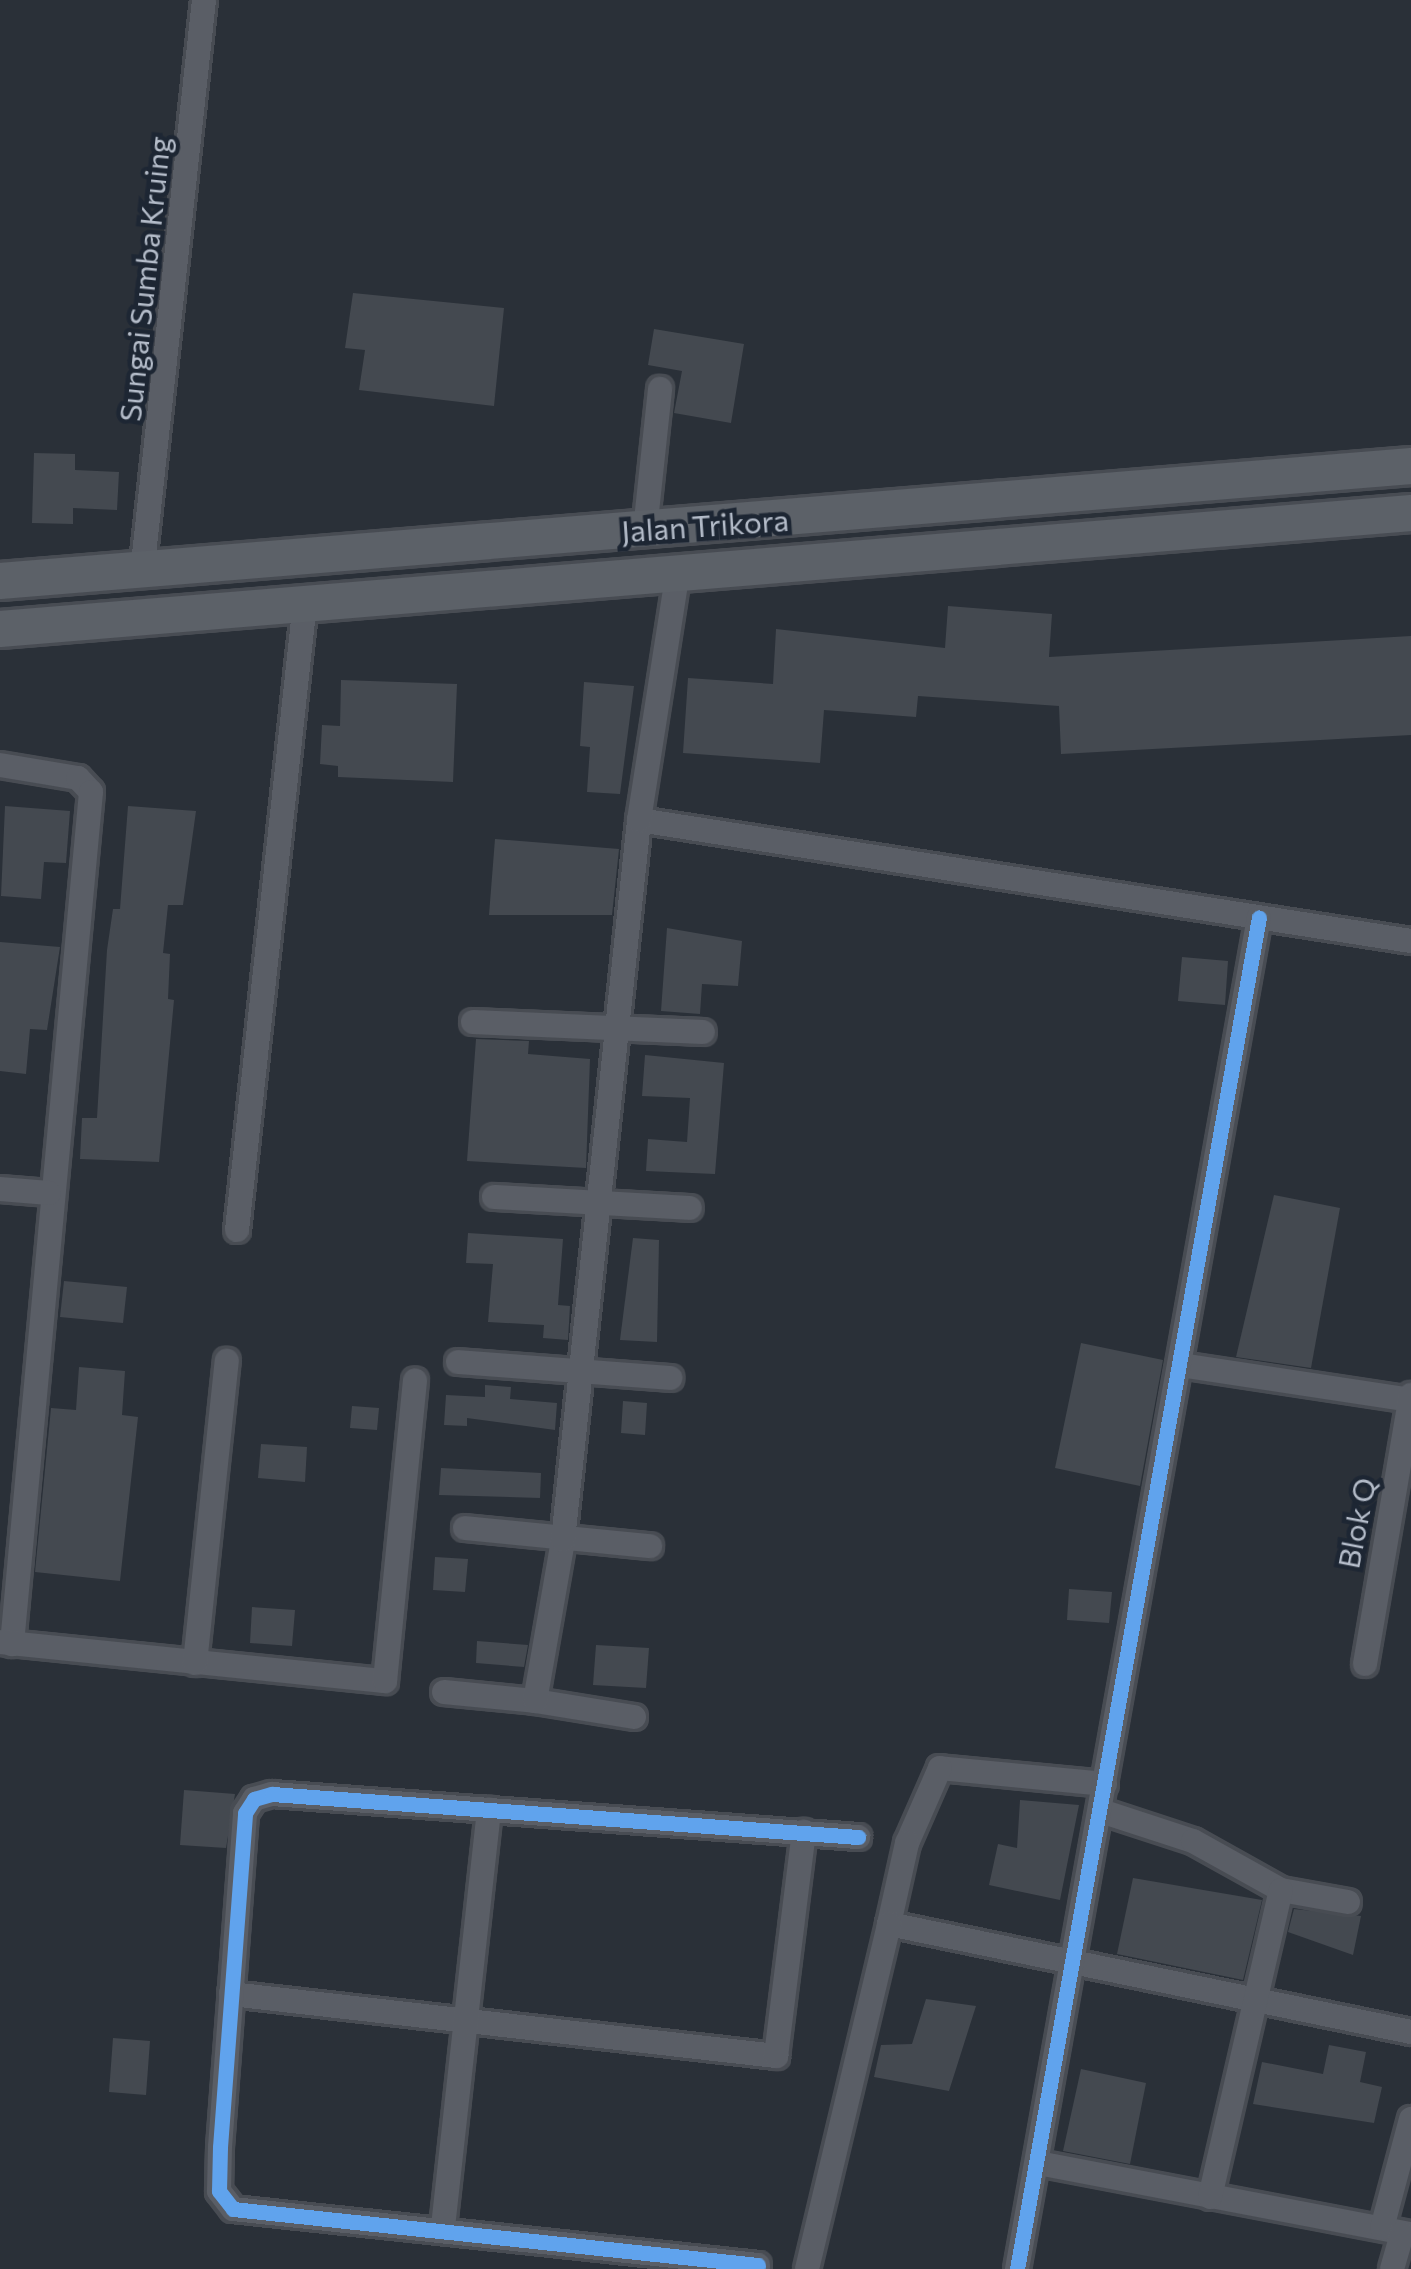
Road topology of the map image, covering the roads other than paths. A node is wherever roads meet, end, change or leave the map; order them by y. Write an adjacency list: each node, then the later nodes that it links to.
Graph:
1 (204, 0): 8 (street, Sungai Sumba Kruing)
2 (660, 388): 7 (street)
3 (1411, 466): 4 (main road, Jalan Trikora)
4 (1349, 472): 6 (main road); 7 (main road, Jalan Trikora)
5 (1411, 513): 6 (main road, Jalan Trikora)
6 (1364, 516): 9 (main road, Jalan Trikora)
7 (646, 530): 8 (main road, Jalan Trikora)
8 (143, 564): 10 (main road, Jalan Trikora)
9 (677, 571): 11 (main road, Jalan Trikora); 14 (street)
10 (0, 581)
11 (304, 602): 12 (main road, Jalan Trikora); 25 (street)
12 (0, 628)
13 (0, 765): 21 (street)
14 (639, 820): 15 (street); 18 (street)
15 (1259, 917): 16 (street); 28 (street)
16 (1411, 941)
17 (473, 1022): 18 (street)
18 (617, 1027): 19 (street); 23 (street)
19 (703, 1032)
20 (0, 1189): 21 (street)
21 (49, 1193): 36 (street)
22 (494, 1197): 23 (street)
23 (598, 1206): 24 (street); 29 (street)
24 (690, 1208)
25 (237, 1230)
26 (227, 1361): 37 (street)
27 (458, 1362): 29 (street)
28 (1180, 1365): 32 (street); 42 (street)
29 (581, 1370): 30 (street); 34 (street)
30 (670, 1378)
31 (415, 1380): 37 (street)
32 (1411, 1398): 38 (street, Blok Q)
33 (465, 1528): 34 (street)
34 (563, 1540): 35 (street); 40 (street)
35 (650, 1546)
36 (6, 1643): 37 (street)
37 (195, 1663)
38 (1365, 1664)
39 (444, 1692): 40 (street)
40 (535, 1701): 41 (street)
41 (634, 1717)
42 (1106, 1784): 44 (street); 49 (street)
43 (489, 1810): 45 (street); 51 (street); 53 (street)
44 (1101, 1811): 47 (street); 50 (street)
45 (804, 1832): 46 (street); 53 (street)
46 (858, 1837)
47 (1281, 1890): 48 (street); 52 (street)
48 (1348, 1902)
49 (890, 1924): 50 (street); 61 (street)
50 (1073, 1964): 52 (street); 56 (street)
51 (231, 1994): 53 (street); 58 (street)
52 (1259, 2001): 54 (street); 57 (street)
53 (467, 2020): 58 (street)
54 (1411, 2032)
55 (1411, 2119): 59 (street)
56 (1038, 2163): 57 (street); 62 (street)
57 (1210, 2197): 59 (street)
58 (442, 2227): 60 (street)
59 (1398, 2232): 63 (street)
60 (758, 2265)
61 (807, 2269)
62 (1017, 2269)
63 (1392, 2269)

